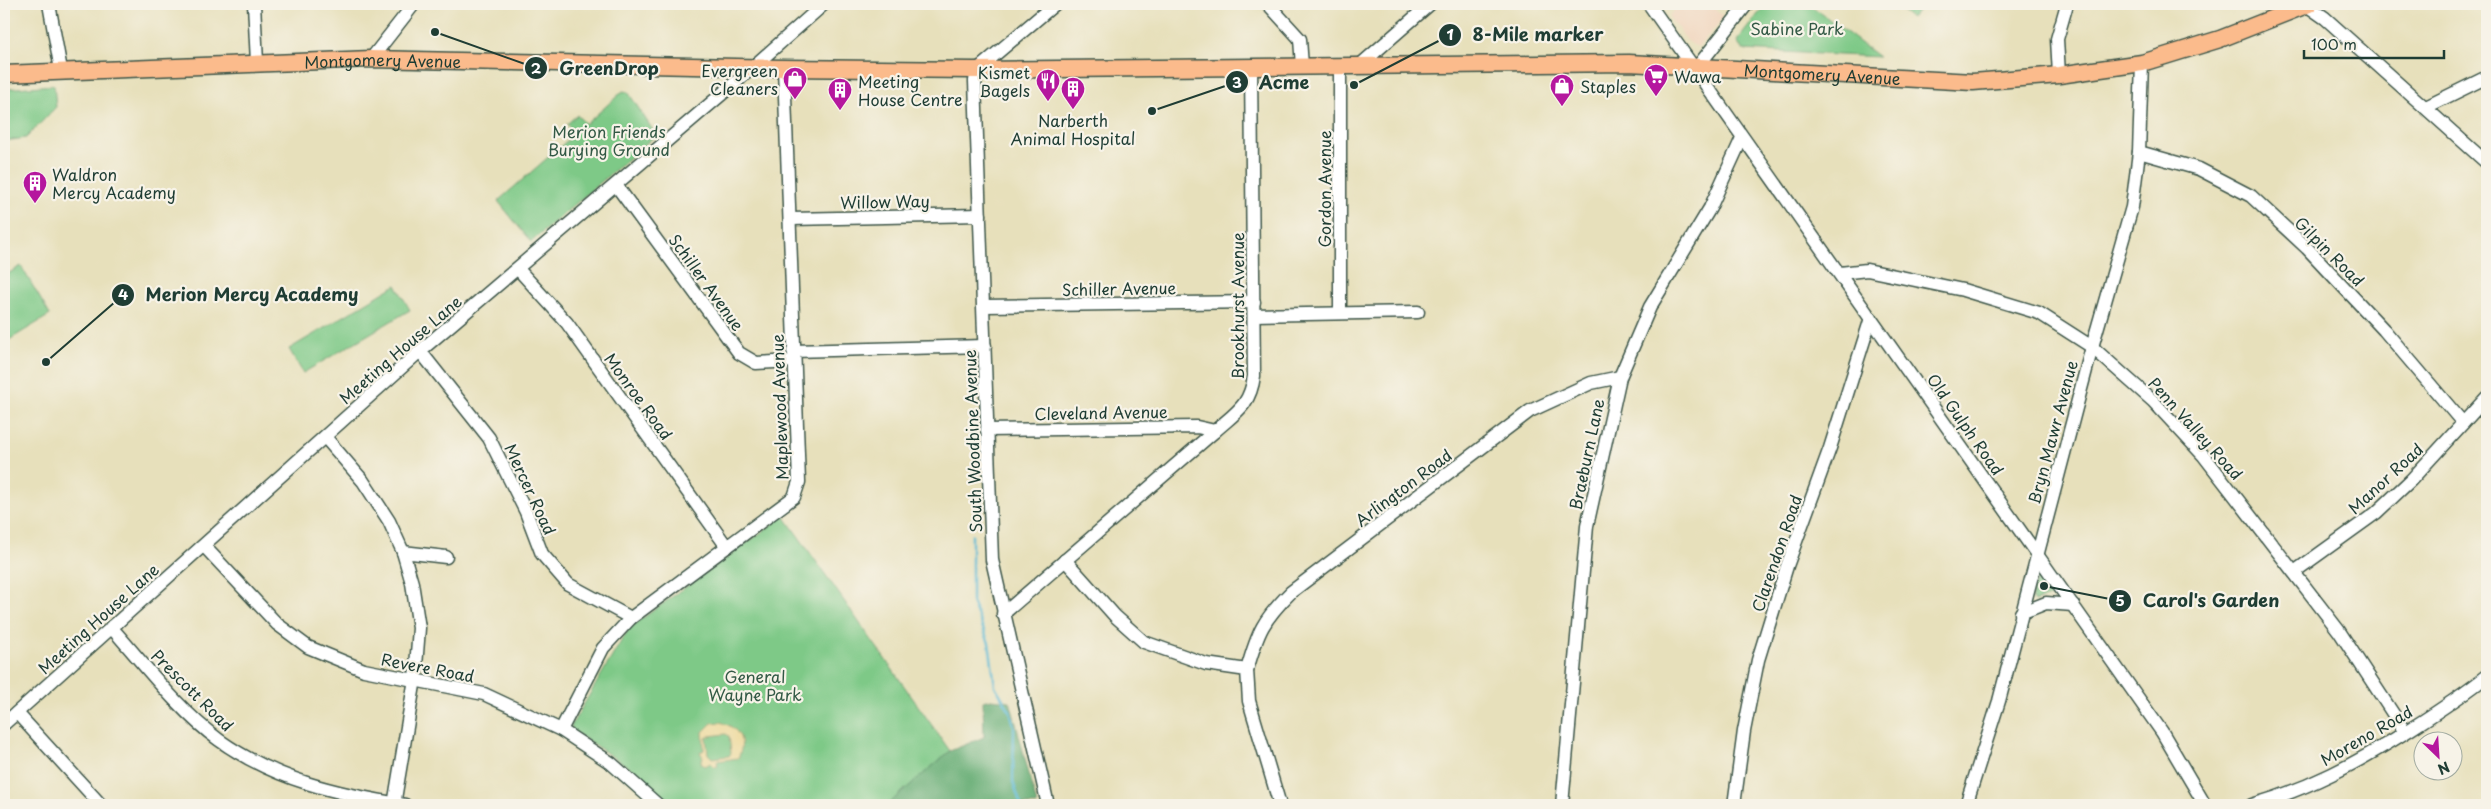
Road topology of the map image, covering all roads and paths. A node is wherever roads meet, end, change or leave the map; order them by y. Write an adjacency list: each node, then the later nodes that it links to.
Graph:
1 (49, 4): 22 (street)
2 (254, 4): 13 (street)
3 (414, 4): 12 (street)
4 (824, 4): 20 (street, Meeting House Lane)
5 (1055, 4): 23 (street)
6 (1268, 4): 16 (street)
7 (1430, 4): 18 (street)
8 (1650, 4): 19 (street, Old Gulph Road)
9 (1747, 4): 19 (street)
10 (2067, 4): 25 (street)
11 (2307, 4): 14 (main road, Montgomery Avenue); 27 (street)
12 (371, 59): 13 (main road, Montgomery Avenue); 20 (main road, Montgomery Avenue)
13 (257, 62): 22 (main road, Montgomery Avenue)
14 (2142, 63): 25 (main road, Montgomery Avenue); 29 (street, Bryn Mawr Avenue)
15 (1251, 66): 16 (main road, Montgomery Avenue); 23 (main road, Montgomery Avenue); 37 (street, Brookhurst Avenue)
16 (1302, 66): 17 (main road, Montgomery Avenue)
17 (1340, 66): 18 (main road, Montgomery Avenue); 38 (street, Gordon Avenue)
18 (1359, 66): 19 (main road, Montgomery Avenue)
19 (1696, 66): 25 (main road, Montgomery Avenue); 28 (street, Old Gulph Road)
20 (753, 68): 21 (main road, Montgomery Avenue); 31 (street, Meeting House Lane)
21 (784, 68): 23 (main road, Montgomery Avenue); 33 (street, Maplewood Avenue)
22 (61, 70): 24 (main road, Montgomery Avenue)
23 (978, 70): 32 (street, South Woodbine Avenue)
24 (4, 74)
25 (2059, 75)
26 (2487, 77): 27 (street)
27 (2426, 107): 30 (street)
28 (1742, 138): 35 (street, Old Gulph Road); 45 (street, Braeburn Lane)
29 (2139, 152): 42 (street, Bryn Mawr Avenue); 47 (street, Gilpin Road)
30 (2487, 163)
31 (616, 185): 34 (street, Meeting House Lane); 44 (street, Schiller Avenue)
32 (980, 215): 33 (street, Willow Way); 36 (street, South Woodbine Avenue)
33 (791, 219): 44 (street, Maplewood Avenue)
34 (518, 269): 43 (street, Meeting House Lane); 52 (street, Monroe Road)
35 (1840, 274): 40 (street, Old Gulph Road); 42 (street, Penn Valley Road)
36 (984, 306): 37 (street, Schiller Avenue); 41 (street, South Woodbine Avenue)
37 (1254, 309): 38 (street, Schiller Avenue); 49 (street, Brookhurst Avenue)
38 (1340, 312): 39 (street, Schiller Avenue)
39 (1418, 312)
40 (1871, 318): 54 (street, Old Gulph Road); 76 (street, Clarendon Road)
41 (985, 346): 44 (street, Schiller Avenue); 48 (street, South Woodbine Avenue)
42 (2092, 347): 54 (street, Bryn Mawr Avenue); 57 (street, Penn Valley Road)
43 (420, 351): 50 (street, Meeting House Lane); 61 (street, Mercer Road)
44 (793, 356): 52 (street, Maplewood Avenue)
45 (1620, 377): 63 (street, Arlington Road); 75 (street, Braeburn Lane)
46 (2487, 397): 47 (street, Manor Road)
47 (2463, 423): 57 (street, Manor Road)
48 (987, 430): 49 (street, Cleveland Avenue); 60 (street, South Woodbine Avenue)
49 (1215, 431): 56 (street, Brookhurst Avenue)
50 (325, 437): 51 (street, Meeting House Lane); 53 (street)
51 (204, 546): 62 (street, Meeting House Lane); 65 (street, Revere Road)
52 (727, 547): 61 (street, Maplewood Avenue)
53 (403, 552): 55 (street); 65 (street)
54 (2037, 554): 58 (street, Old Gulph Road); 59 (street, Bryn Mawr Avenue)
55 (446, 557)
56 (1065, 560): 60 (street, Brookhurst Avenue); 63 (street)
57 (2294, 572): 69 (street, Penn Valley Road)
58 (2072, 605): 59 (street); 78 (street, Old Gulph Road)
59 (2020, 613): 77 (street, Bryn Mawr Avenue)
60 (1003, 614): 73 (street, South Woodbine Avenue)
61 (631, 618): 68 (street, Maplewood Avenue)
62 (111, 627): 66 (street, Meeting House Lane); 71 (street, Prescott Road)
63 (1247, 670): 74 (street, Arlington Road)
64 (2487, 676): 69 (street, Moreno Road)
65 (414, 679): 68 (street, Revere Road); 71 (street)
66 (17, 713): 67 (street, Meeting House Lane); 70 (street)
67 (4, 724)
68 (561, 730): 72 (street, Revere Road)
69 (2405, 732): 79 (street, Moreno Road)
70 (101, 805)
71 (397, 805)
72 (658, 805)
73 (1048, 805)
74 (1280, 805)
75 (1562, 805)
76 (1734, 805)
77 (1966, 805)
78 (2206, 805)
79 (2252, 805)

